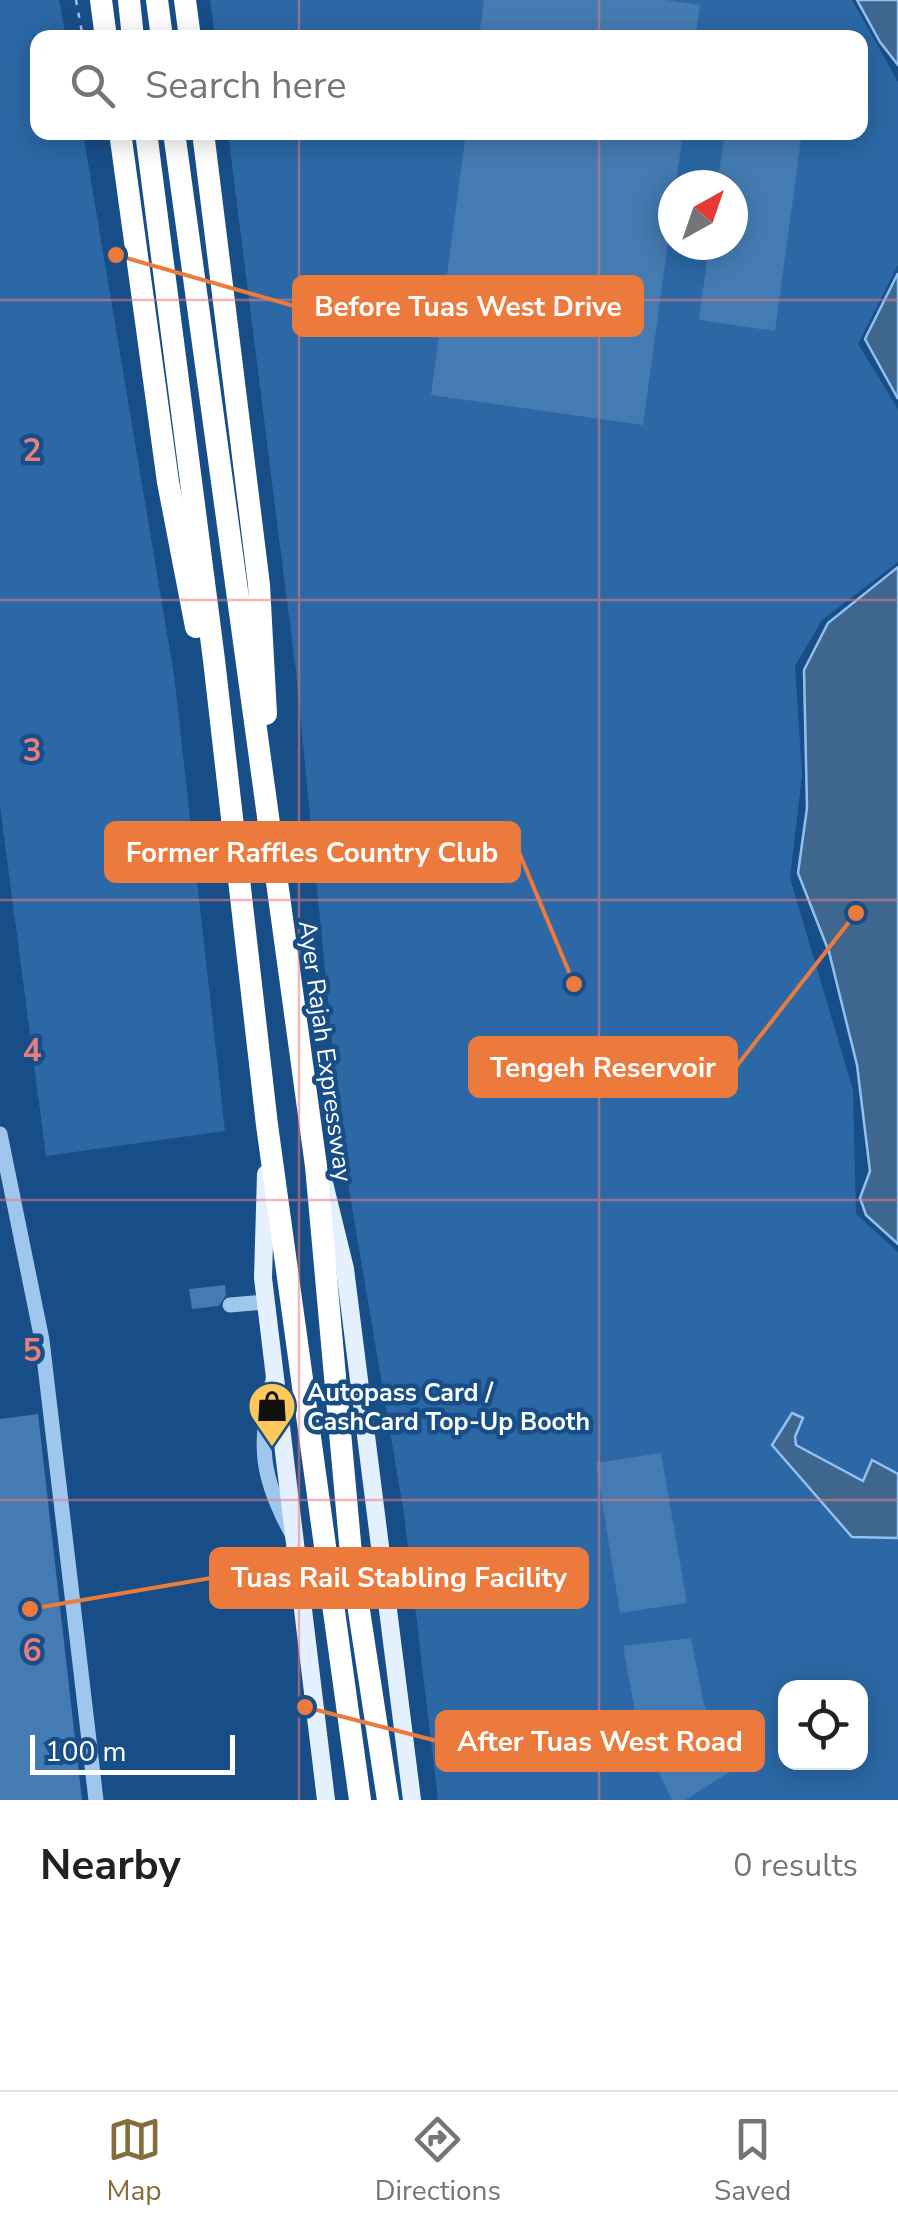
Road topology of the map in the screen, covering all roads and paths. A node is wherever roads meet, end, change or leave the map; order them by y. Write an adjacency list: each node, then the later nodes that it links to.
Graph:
1 (76, 0): 6 (path)
2 (101, 0): 7 (highway)
3 (128, 0): 8 (highway)
4 (157, 0): 9 (highway)
5 (185, 0): 10 (highway)
6 (82, 30)
7 (105, 30)
8 (133, 30)
9 (161, 30)
10 (189, 30)
11 (121, 140): 15 (highway)
12 (147, 140): 15 (highway)
13 (203, 140): 16 (highway)
14 (176, 143): 16 (highway, Ayer Rajah Expressway)
15 (217, 690): 17 (highway)
16 (276, 887): 19 (highway, Ayer Rajah Expressway)
17 (267, 1125): 20 (main road); 24 (highway)
18 (0, 1134): 22 (lane)
19 (316, 1166): 25 (highway, Ayer Rajah Expressway); 26 (main road)
20 (266, 1302): 21 (lane); 23 (main road)
21 (230, 1305)
22 (96, 1800)
23 (326, 1800)
24 (360, 1800)
25 (388, 1800)
26 (412, 1800)

